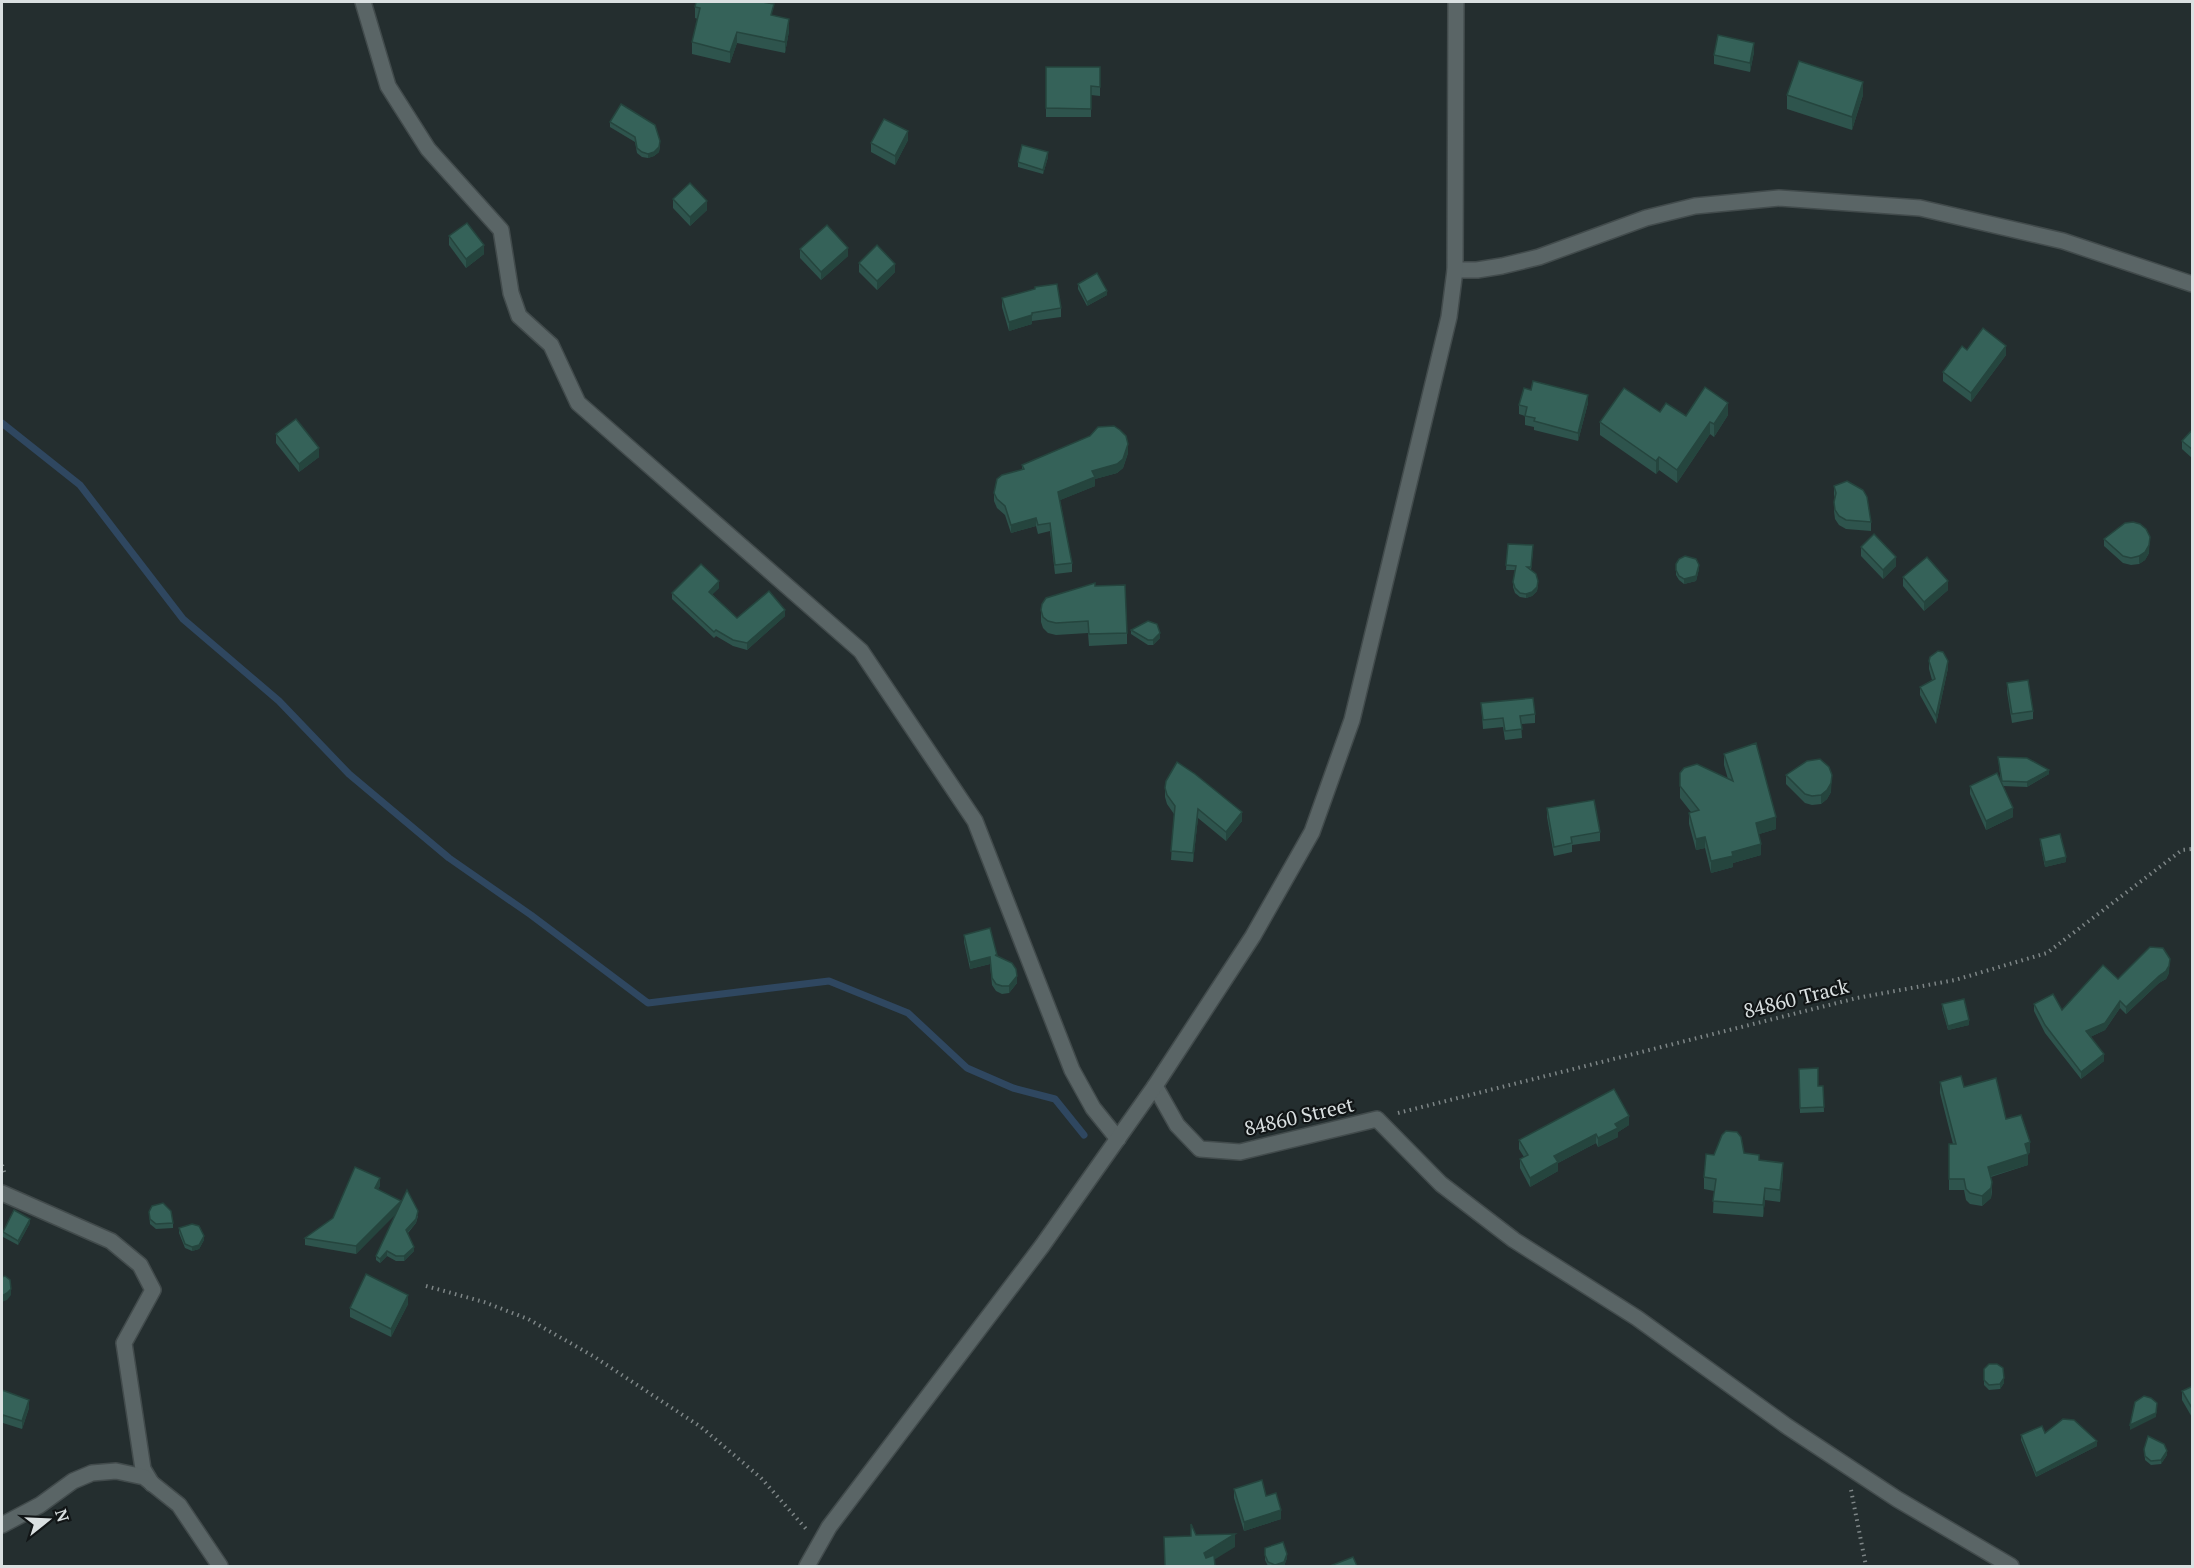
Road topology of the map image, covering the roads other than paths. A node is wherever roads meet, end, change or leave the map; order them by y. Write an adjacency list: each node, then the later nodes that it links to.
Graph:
1 (363, 2): 6 (street)
2 (1456, 2): 3 (street)
3 (1455, 270): 4 (street); 5 (street)
4 (2193, 285)
5 (1155, 1086): 6 (street); 12 (street, 84860 Street)
6 (1118, 1139): 11 (street)
7 (2, 1193): 8 (street)
8 (152, 1484): 9 (street); 10 (street)
9 (2, 1525)
10 (220, 1566)
11 (807, 1566)
12 (2012, 1566)

